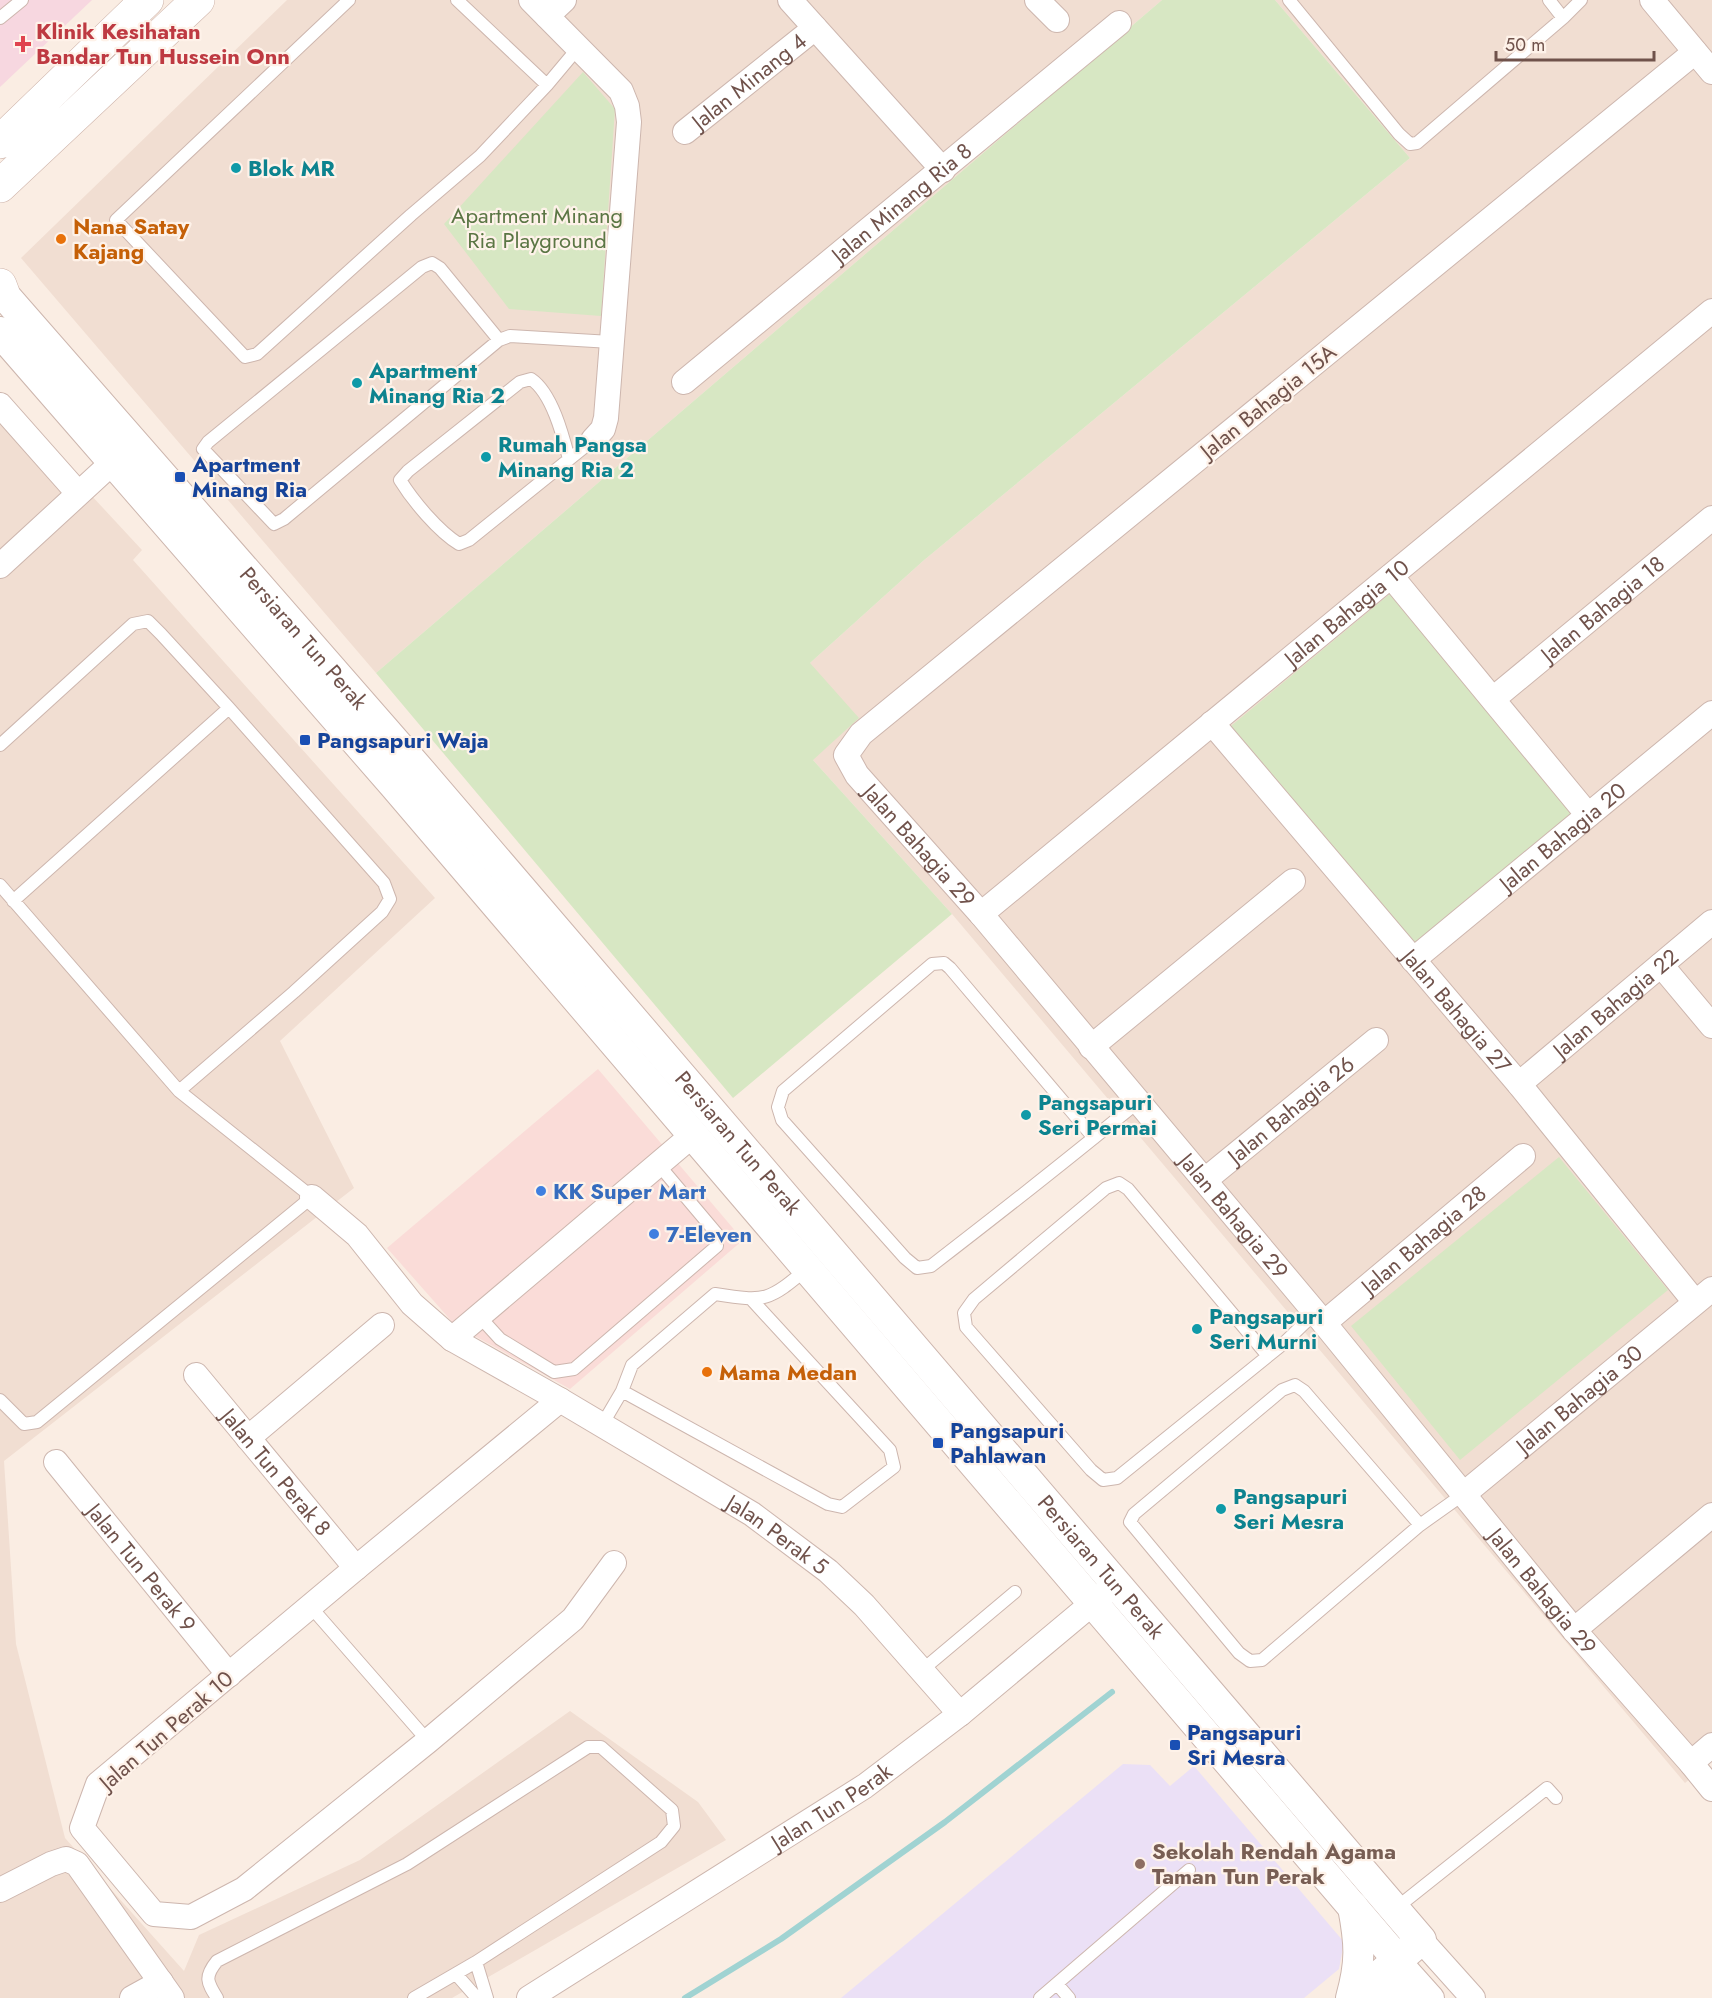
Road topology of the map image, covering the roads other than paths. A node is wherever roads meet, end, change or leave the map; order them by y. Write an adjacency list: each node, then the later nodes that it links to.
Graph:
1 (22, 0): 13 (lane)
2 (147, 0): 23 (main road)
3 (198, 0): 24 (main road)
4 (349, 0): 21 (lane)
5 (457, 0): 21 (lane)
6 (790, 0): 17 (street)
7 (1037, 0): 15 (street)
8 (1289, 0): 14 (lane)
9 (1549, 0): 14 (lane)
10 (1581, 0): 14 (lane)
11 (1652, 0): 19 (street)
12 (547, 6): 18 (street)
13 (0, 18)
14 (1563, 18)
15 (1057, 20)
16 (1119, 23): 25 (street, Jalan Minang Ria 8)
17 (815, 28): 22 (street, Jalan Minang 4); 25 (street)
18 (579, 48): 21 (lane); 32 (street)
19 (1695, 52): 20 (street); 47 (street, Jalan Bahagia 15A)
20 (1712, 72)
21 (547, 85)
22 (685, 132)
23 (0, 142)
24 (26, 162): 26 (main road); 27 (main road)
25 (943, 170): 33 (street, Jalan Minang Ria 8)
26 (0, 186)
27 (0, 201)
28 (1, 289): 36 (street, Persiaran Tun Perak)
29 (1712, 311): 41 (street, Jalan Bahagia 10)
30 (0, 332): 36 (street, Persiaran Tun Perak)
31 (499, 340): 31 (lane); 32 (lane)
32 (611, 342): 35 (street)
33 (684, 382)
34 (0, 405): 38 (street)
35 (593, 440): 37 (lane)
36 (123, 452): 38 (street); 62 (street, Persiaran Tun Perak); 89 (street, Persiaran Tun Perak)
37 (569, 459): 37 (lane)
38 (78, 493): 40 (street)
39 (1712, 518): 42 (street, Jalan Bahagia 18)
40 (0, 566)
41 (1391, 576): 42 (street); 45 (street, Jalan Bahagia 10)
42 (1493, 699): 48 (street)
43 (229, 708): 46 (lane); 51 (lane); 60 (lane)
44 (1712, 713): 48 (street, Jalan Bahagia 20)
45 (1212, 723): 52 (street, Jalan Bahagia 10); 54 (street, Jalan Bahagia 27)
46 (0, 745)
47 (846, 755): 52 (street, Jalan Bahagia 29)
48 (1588, 815): 54 (street, Jalan Bahagia 20)
49 (1293, 881): 58 (street)
50 (0, 885): 51 (lane)
51 (13, 901): 60 (lane)
52 (981, 914): 58 (street, Jalan Bahagia 29)
53 (1712, 922): 55 (street, Jalan Bahagia 22)
54 (1413, 960): 59 (street, Jalan Bahagia 27)
55 (1661, 965): 56 (street); 59 (street, Jalan Bahagia 22)
56 (1712, 1026)
57 (1376, 1040): 66 (street, Jalan Bahagia 26)
58 (1091, 1047): 61 (street, Jalan Bahagia 29)
59 (1520, 1084): 69 (street, Jalan Bahagia 27)
60 (178, 1091): 67 (lane)
61 (1139, 1101): 63 (lane); 66 (street, Jalan Bahagia 29)
62 (694, 1134): 65 (street); 68 (street, Persiaran Tun Perak)
63 (1094, 1138): 63 (lane)
64 (1523, 1156): 72 (street, Jalan Bahagia 28)
65 (658, 1164): 71 (street); 71 (lane)
66 (1205, 1180): 72 (street, Jalan Bahagia 29)
67 (312, 1197): 74 (street, Jalan Perak 5); 78 (lane)
68 (808, 1268): 70 (lane); 89 (street, Persiaran Tun Perak)
69 (1704, 1296): 83 (street, Jalan Bahagia 30)
70 (752, 1300): 77 (lane); 77 (lane)
71 (479, 1316): 74 (street)
72 (1320, 1318): 75 (lane); 83 (street, Jalan Bahagia 29)
73 (382, 1326): 81 (street)
74 (452, 1339): 79 (street, Jalan Perak 5)
75 (1267, 1355): 75 (lane)
76 (196, 1375): 81 (street, Jalan Tun Perak 8)
77 (622, 1391): 80 (lane)
78 (0, 1400)
79 (560, 1400): 80 (street, Jalan Perak 5); 87 (street, Jalan Tun Perak 10)
80 (602, 1425): 92 (street, Jalan Perak 5)
81 (248, 1438): 87 (street, Jalan Tun Perak 8)
82 (56, 1462): 93 (street, Jalan Tun Perak 9)
83 (1465, 1493): 85 (lane); 91 (street, Jalan Bahagia 29)
84 (1712, 1515): 91 (street)
85 (1420, 1525): 85 (lane)
86 (614, 1563): 95 (street, Jalan Tun Perak 10)
87 (356, 1568): 90 (street, Jalan Tun Perak 10)
88 (1015, 1592): 92 (lane)
89 (1104, 1594): 94 (street, Jalan Tun Perak); 102 (street, Persiaran Tun Perak); 103 (street, Persiaran Tun Perak)
90 (310, 1606): 93 (street, Jalan Tun Perak 10); 95 (lane)
91 (1574, 1630): 97 (street, Jalan Bahagia 29)
92 (921, 1671): 94 (street, Jalan Perak 5)
93 (229, 1675): 95 (street, Jalan Tun Perak 10)
94 (960, 1714): 115 (street, Jalan Tun Perak)
95 (428, 1741)
96 (1712, 1746): 97 (street)
97 (1691, 1763): 98 (street, Jalan Bahagia 29)
98 (1712, 1789)
99 (1556, 1798): 103 (lane)
100 (1189, 1870): 108 (lane)
101 (0, 1890): 109 (street)
102 (1353, 1907): 105 (street, Persiaran Tun Perak); 118 (street)
103 (1394, 1910): 104 (street, Persiaran Tun Perak)
104 (1421, 1940): 105 (street); 122 (street, Persiaran Tun Perak)
105 (1398, 1960): 118 (street); 121 (street, Persiaran Tun Perak)
106 (476, 1962): 107 (lane); 111 (lane); 114 (lane)
107 (456, 1974): 112 (lane); 113 (lane)
108 (1057, 1984): 116 (lane); 117 (lane)
109 (166, 1990): 110 (street)
110 (132, 1998)
111 (217, 1998)
112 (414, 1998)
113 (477, 1998)
114 (488, 1998)
115 (529, 1998)
116 (1040, 1998)
117 (1069, 1998)
118 (1352, 1998)
119 (1358, 1998): 120 (street)
120 (1424, 1998)
121 (1432, 1998)
122 (1473, 1998)

